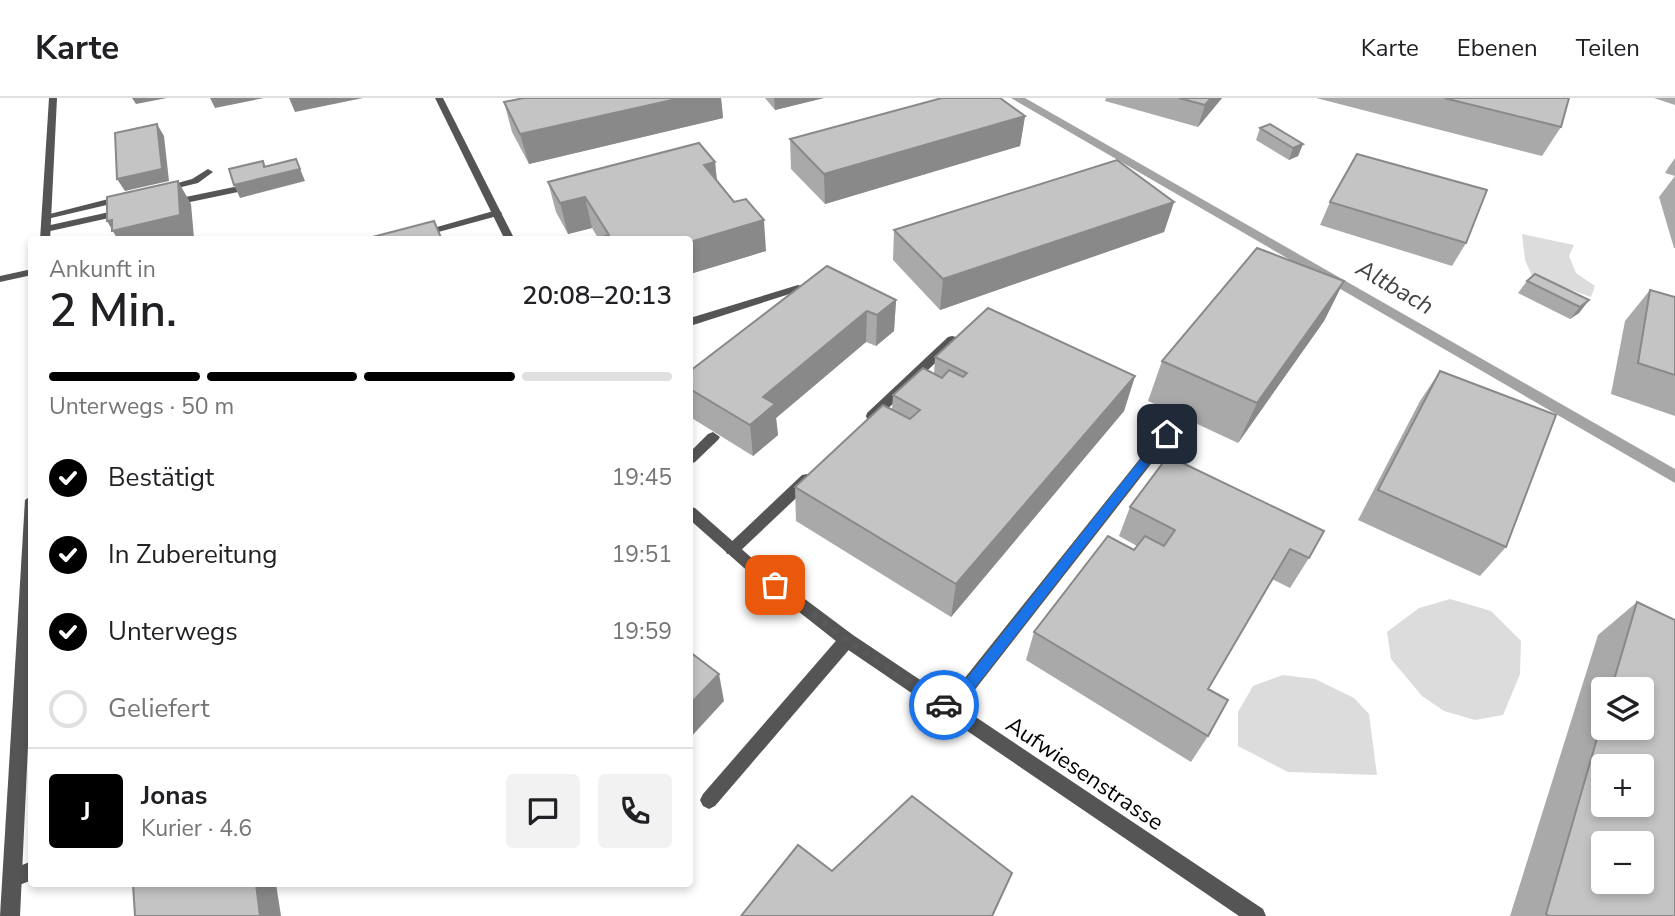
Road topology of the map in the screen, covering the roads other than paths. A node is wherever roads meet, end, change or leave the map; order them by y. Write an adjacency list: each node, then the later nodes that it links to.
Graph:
1 (53, 98): 10 (street)
2 (439, 98): 9 (street)
3 (208, 172): 5 (street)
4 (234, 190): 7 (street)
5 (144, 193)
6 (131, 197): 10 (street)
7 (156, 206)
8 (130, 211): 11 (street)
9 (496, 213): 12 (street); 13 (street)
10 (47, 216): 11 (street)
11 (46, 234)
12 (411, 236)
13 (508, 236)
14 (28, 273): 15 (street)
15 (0, 279)
16 (798, 288): 17 (street)
17 (693, 321)
18 (952, 340): 19 (street)
19 (866, 422)
20 (1167, 434): 28 (street)
21 (713, 437): 22 (street)
22 (693, 456)
23 (819, 468): 25 (street)
24 (693, 515): 25 (street, Aufwiesenstrasse)
25 (732, 550): 27 (street, Aufwiesenstrasse)
26 (28, 614): 31 (street)
27 (847, 640): 28 (street, Aufwiesenstrasse); 29 (street)
28 (950, 709): 33 (street, Aufwiesenstrasse)
29 (709, 800)
30 (28, 872): 31 (street)
31 (12, 878): 32 (street)
32 (10, 916)
33 (1256, 916)

